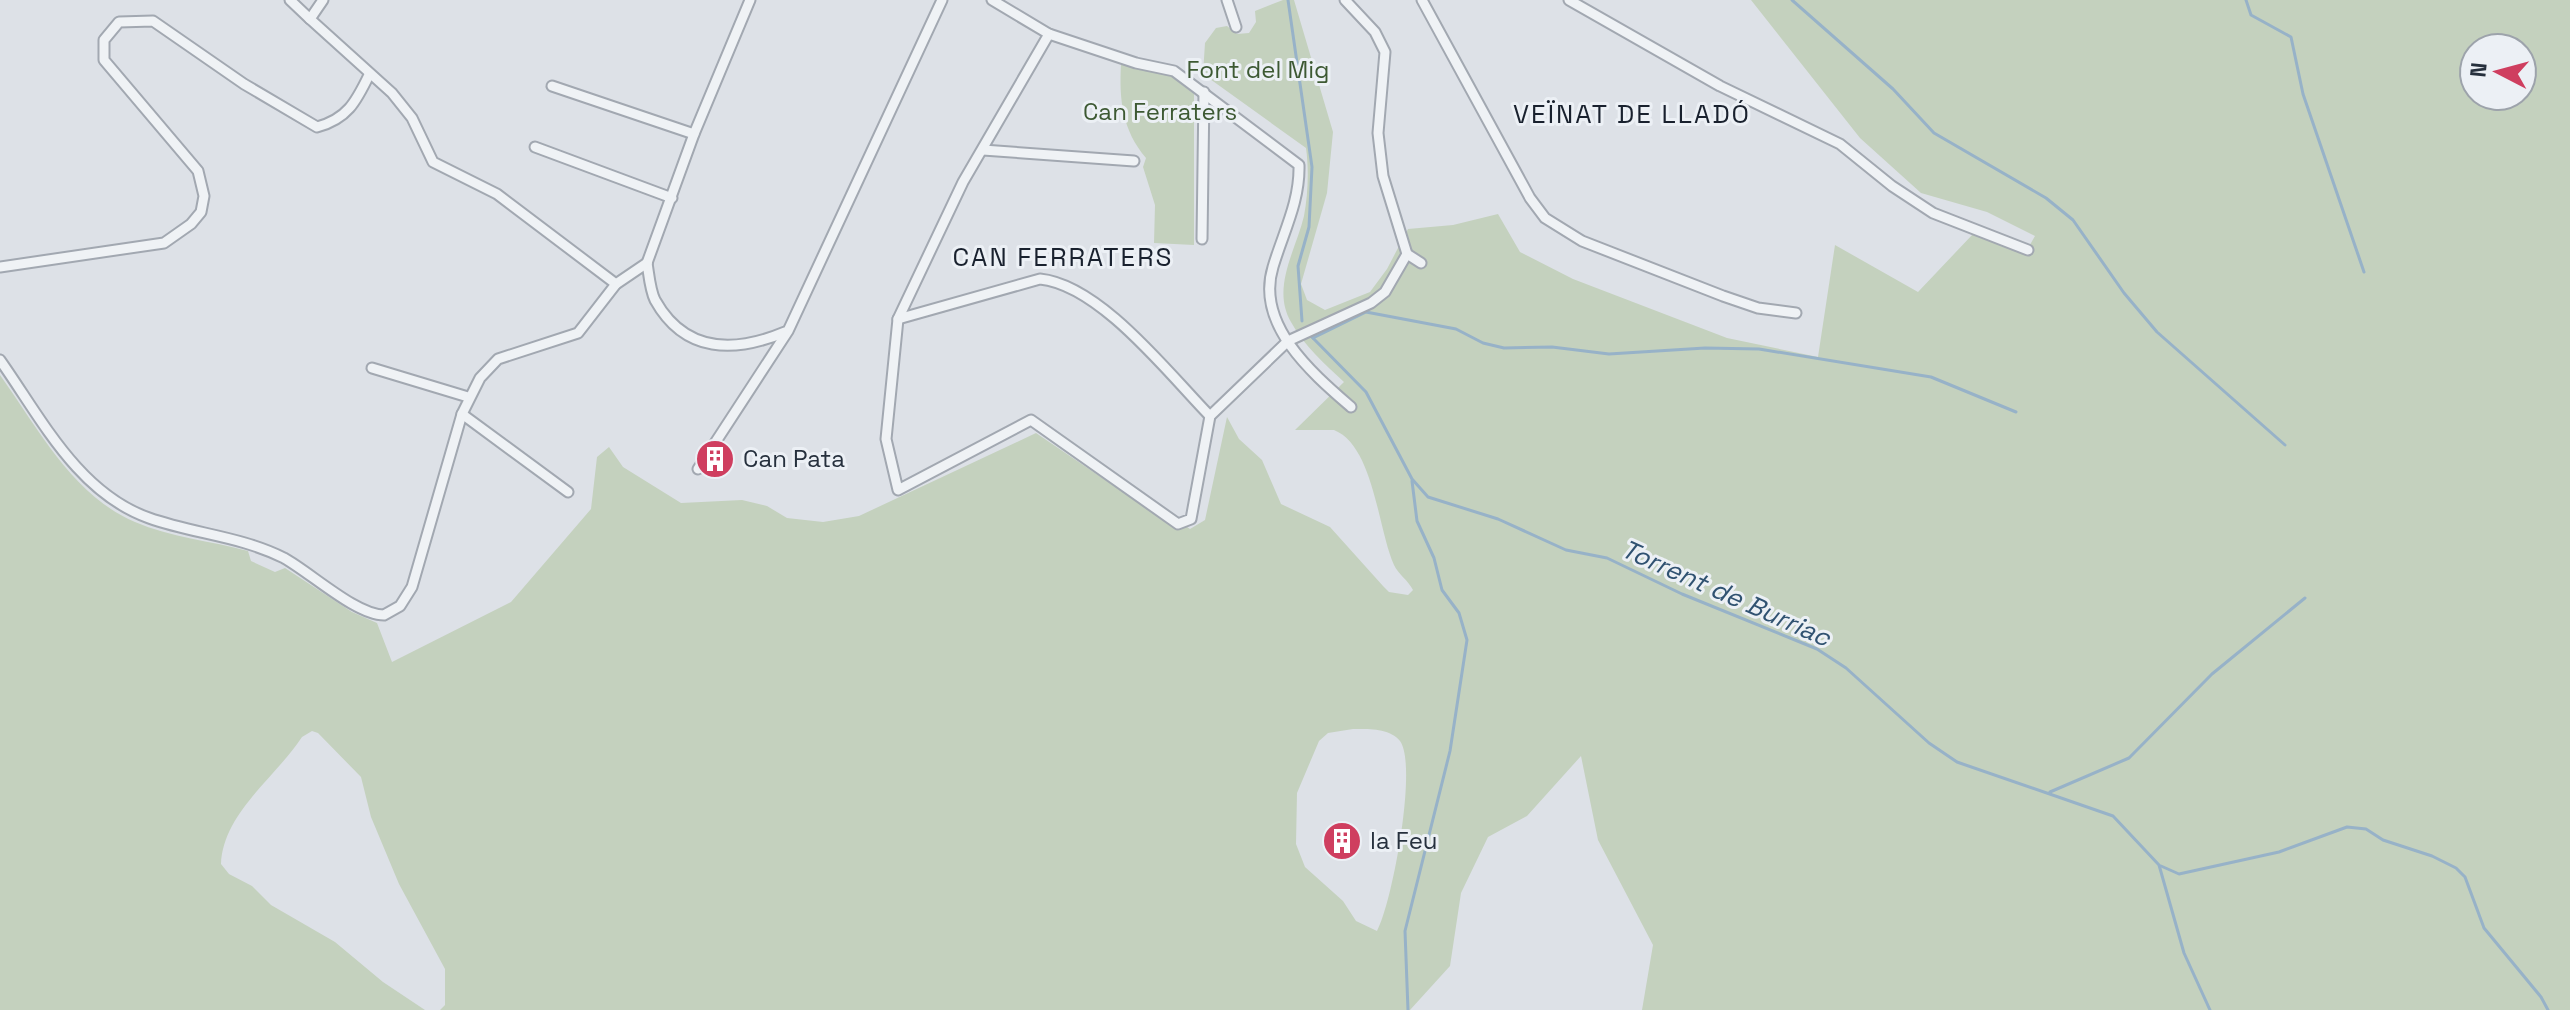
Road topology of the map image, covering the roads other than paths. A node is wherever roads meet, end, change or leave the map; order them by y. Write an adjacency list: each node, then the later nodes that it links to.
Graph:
1 (290, 0): 10 (street)
2 (323, 0): 10 (street)
3 (750, 0): 16 (street)
4 (942, 0): 30 (street)
5 (992, 0): 12 (street)
6 (1227, 0): 11 (street)
7 (1422, 0): 28 (street)
8 (1569, 0): 22 (street)
9 (1350, 1): 23 (street)
10 (310, 19): 13 (street)
11 (1236, 27)
12 (1049, 34): 15 (street); 18 (street)
13 (369, 75): 26 (street); 27 (street)
14 (552, 86): 16 (street)
15 (1204, 92): 21 (street); 31 (street)
16 (694, 134): 20 (street)
17 (535, 147): 20 (street)
18 (983, 150): 19 (street); 29 (street)
19 (1134, 161)
20 (672, 198): 24 (street)
21 (1202, 239)
22 (2028, 250)
23 (1407, 254): 25 (street); 31 (street)
24 (647, 263): 27 (street); 30 (street)
25 (1421, 263)
26 (0, 267)
27 (616, 284): 34 (street)
28 (1796, 313)
29 (898, 319): 37 (street); 37 (street)
30 (788, 331): 38 (street)
31 (1288, 341): 35 (street); 37 (street)
32 (0, 360): 36 (street)
33 (372, 368): 34 (street)
34 (468, 397): 36 (street)
35 (1351, 407)
36 (462, 414): 39 (street)
37 (1210, 416)
38 (698, 469)
39 (568, 492)

